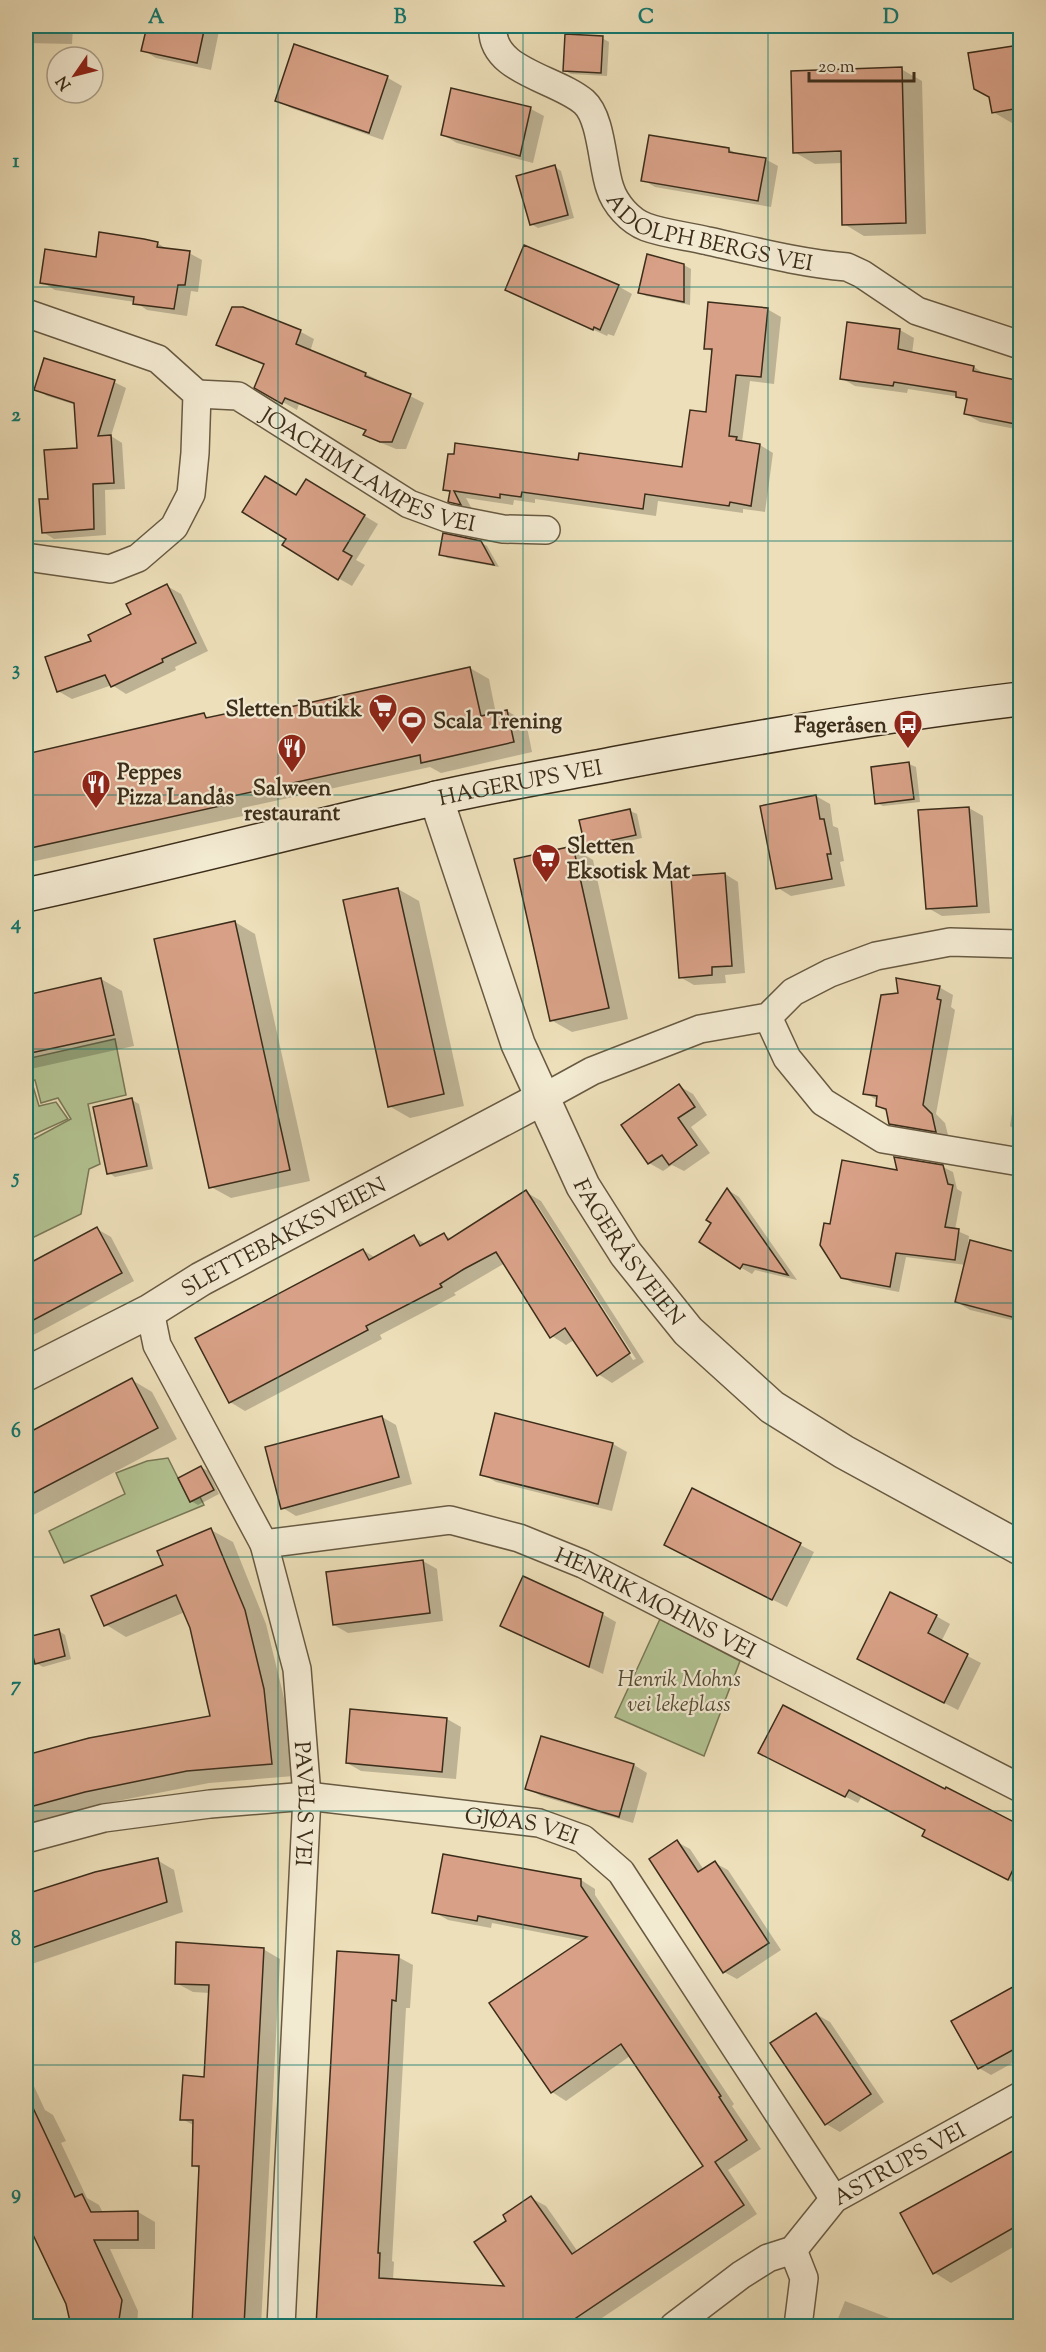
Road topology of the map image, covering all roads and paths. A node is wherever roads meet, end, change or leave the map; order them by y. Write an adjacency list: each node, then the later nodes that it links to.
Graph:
1 (493, 26): 3 (street, ADOLPH BERGS VEI)
2 (26, 313): 4 (street)
3 (1020, 345)
4 (197, 394): 5 (street, JOACHIM LAMPES VEI); 6 (street)
5 (546, 530)
6 (26, 557)
7 (1020, 699): 8 (street, HAGERUPS VEI)
8 (436, 798): 9 (street, HAGERUPS VEI); 12 (street, FAGERÅSVEIEN)
9 (26, 895)
10 (1020, 944): 11 (street)
11 (768, 1017): 12 (street); 13 (street)
12 (541, 1099): 14 (street, SLETTEBAKKSVEIEN); 17 (street, FAGERÅSVEIEN)
13 (1020, 1162)
14 (150, 1311): 15 (street, SLETTEBAKKSVEIEN); 16 (street, PAVELS VEI)
15 (26, 1374)
16 (264, 1544): 18 (street, HENRIK MOHNS VEI); 19 (street, PAVELS VEI)
17 (1020, 1548)
18 (1020, 1788)
19 (307, 1796): 20 (street, GJØAS VEI); 22 (street, GJØAS VEI); 24 (street, PAVELS VEI)
20 (26, 1839)
21 (1020, 2096): 22 (street, ASTRUPS VEI)
22 (834, 2199): 23 (street, ASTRUPS VEI)
23 (793, 2250): 25 (street); 26 (street)
24 (280, 2326)
25 (674, 2326)
26 (798, 2326)

